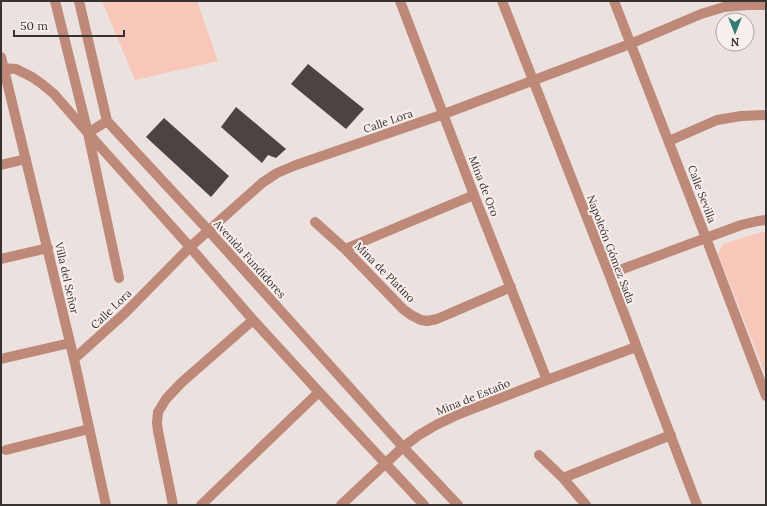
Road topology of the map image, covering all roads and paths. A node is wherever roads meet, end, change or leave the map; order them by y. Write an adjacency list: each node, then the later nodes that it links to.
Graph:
1 (55, 1): 14 (street)
2 (79, 1): 13 (street, Avenida Fundidores)
3 (400, 1): 11 (street, Mina de Oro)
4 (502, 1): 10 (street, Napoleón Gómez Sada)
5 (614, 1): 7 (street, Calle Sevilla)
6 (766, 5): 7 (street, Calle Lora)
7 (630, 44): 10 (street, Calle Lora); 15 (street, Calle Sevilla)
8 (1, 57): 9 (street, Villa del Señor)
9 (2, 68): 14 (street); 16 (street, Villa del Señor)
10 (533, 81): 11 (street, Calle Lora); 27 (street, Napoleón Gómez Sada)
11 (444, 114): 18 (street, Mina de Oro); 21 (street, Calle Lora)
12 (766, 115): 15 (street)
13 (107, 122): 14 (street); 21 (street, Avenida Fundidores)
14 (88, 133): 23 (street); 28 (street)
15 (669, 141): 22 (street, Calle Sevilla)
16 (26, 159): 17 (street); 24 (street, Villa del Señor)
17 (1, 165)
18 (474, 195): 25 (street); 29 (street, Mina de Oro)
19 (766, 220): 22 (street)
20 (315, 222): 25 (street, Mina de Platino)
21 (208, 231): 23 (street, Calle Lora); 40 (street, Avenida Fundidores)
22 (706, 238): 27 (street); 37 (street, Calle Sevilla)
23 (190, 247): 30 (street); 34 (street, Calle Lora)
24 (48, 248): 26 (street); 31 (street, Villa del Señor)
25 (345, 249): 29 (street, Mina de Platino)
26 (1, 259)
27 (609, 274): 32 (street, Napoleón Gómez Sada)
28 (119, 278)
29 (510, 287): 35 (street, Mina de Oro)
30 (253, 320): 36 (street); 46 (street)
31 (70, 343): 33 (street); 34 (street, Villa del Señor)
32 (636, 347): 35 (street, Mina de Estaño); 39 (street, Napoleón Gómez Sada)
33 (1, 359)
34 (74, 359): 38 (street, Villa del Señor)
35 (547, 380): 40 (street, Mina de Estaño)
36 (319, 392): 43 (street); 47 (street)
37 (766, 396)
38 (89, 429): 41 (street); 45 (street, Villa del Señor)
39 (671, 435): 44 (street); 52 (street, Napoleón Gómez Sada)
40 (403, 447): 43 (street, Mina de Estaño); 50 (street, Avenida Fundidores)
41 (6, 450)
42 (539, 455): 44 (street)
43 (386, 464): 48 (street, Mina de Estaño); 49 (street)
44 (563, 478): 51 (street)
45 (106, 505)
46 (174, 505)
47 (201, 505)
48 (341, 505)
49 (424, 505)
50 (458, 505)
51 (586, 505)
52 (697, 505)

